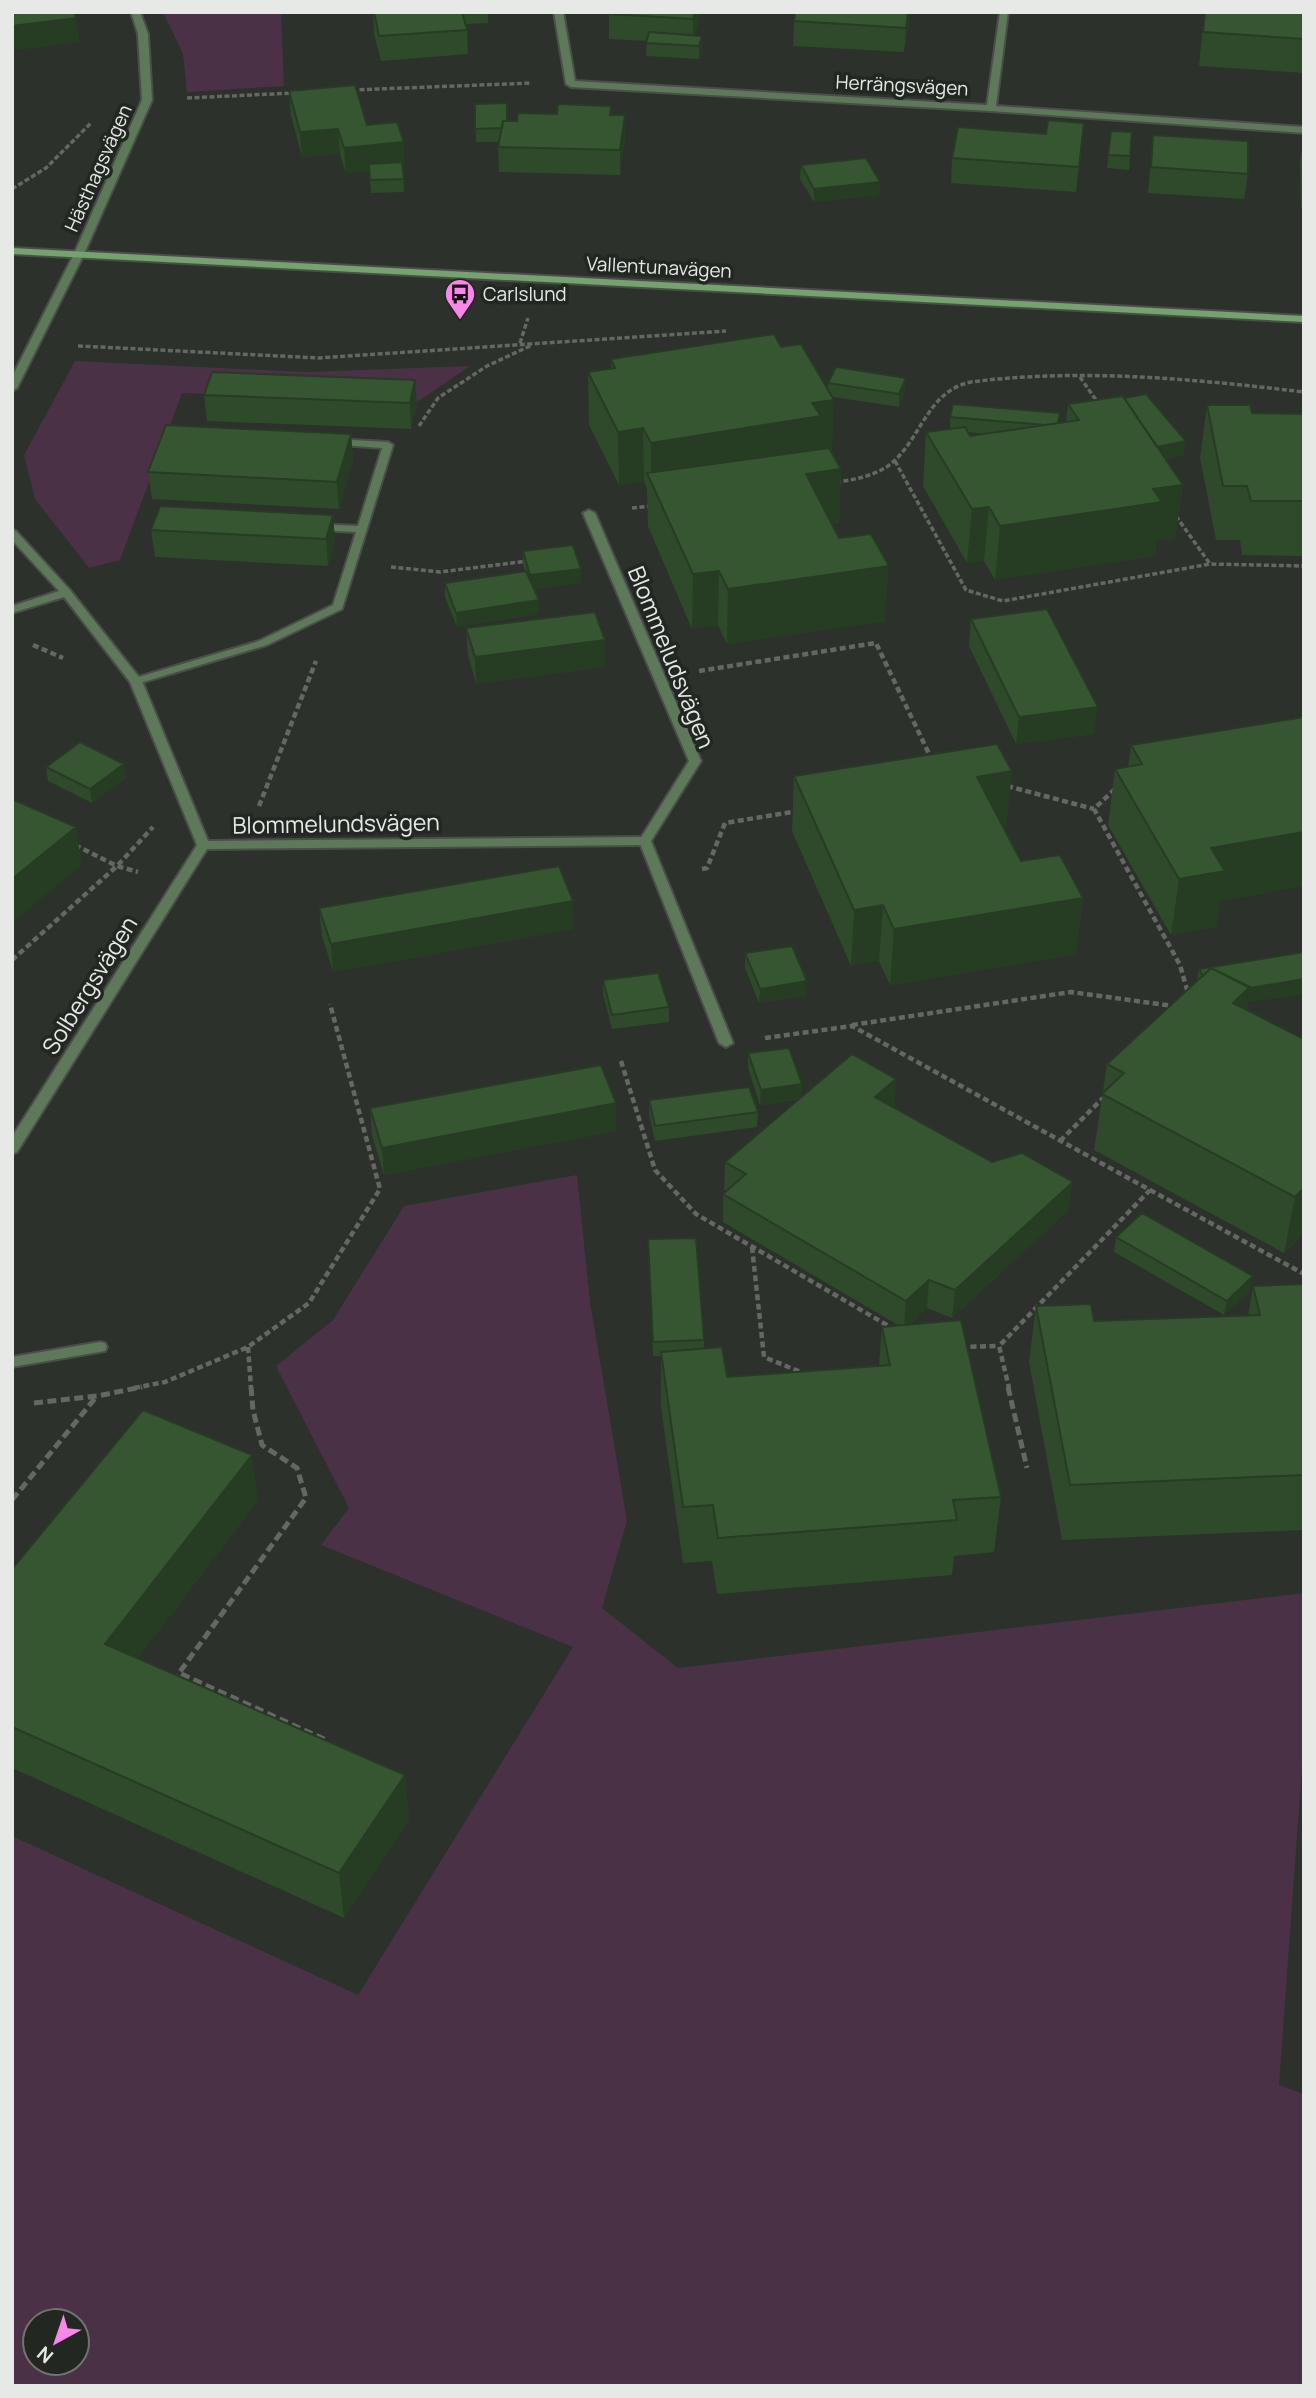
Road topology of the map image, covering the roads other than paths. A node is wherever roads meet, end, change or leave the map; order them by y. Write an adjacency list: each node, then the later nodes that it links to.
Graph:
1 (135, 12): 7 (street, Hästhagsvägen)
2 (558, 12): 4 (street, Herrängsvägen)
3 (1004, 12): 4 (street)
4 (991, 108): 5 (street, Herrängsvägen)
5 (1304, 130)
6 (12, 251): 7 (main road, Vallentunavägen)
7 (79, 254): 8 (main road, Vallentunavägen); 9 (street)
8 (1304, 319)
9 (12, 388)
10 (319, 441): 13 (street)
11 (589, 513): 18 (street, Blommeludsvägen)
12 (306, 526): 13 (street)
13 (361, 529): 17 (street)
14 (12, 533): 15 (street, Blommelundsvägen)
15 (66, 592): 16 (street); 17 (street, Blommelundsvägen)
16 (12, 610)
17 (136, 681): 19 (street, Blommelundsvägen)
18 (646, 841): 19 (street, Blommelundsvägen); 20 (street)
19 (203, 845): 21 (street, Solbergsvägen)
20 (726, 1043)
21 (12, 1149)
22 (100, 1347): 23 (street)
23 (12, 1362)

